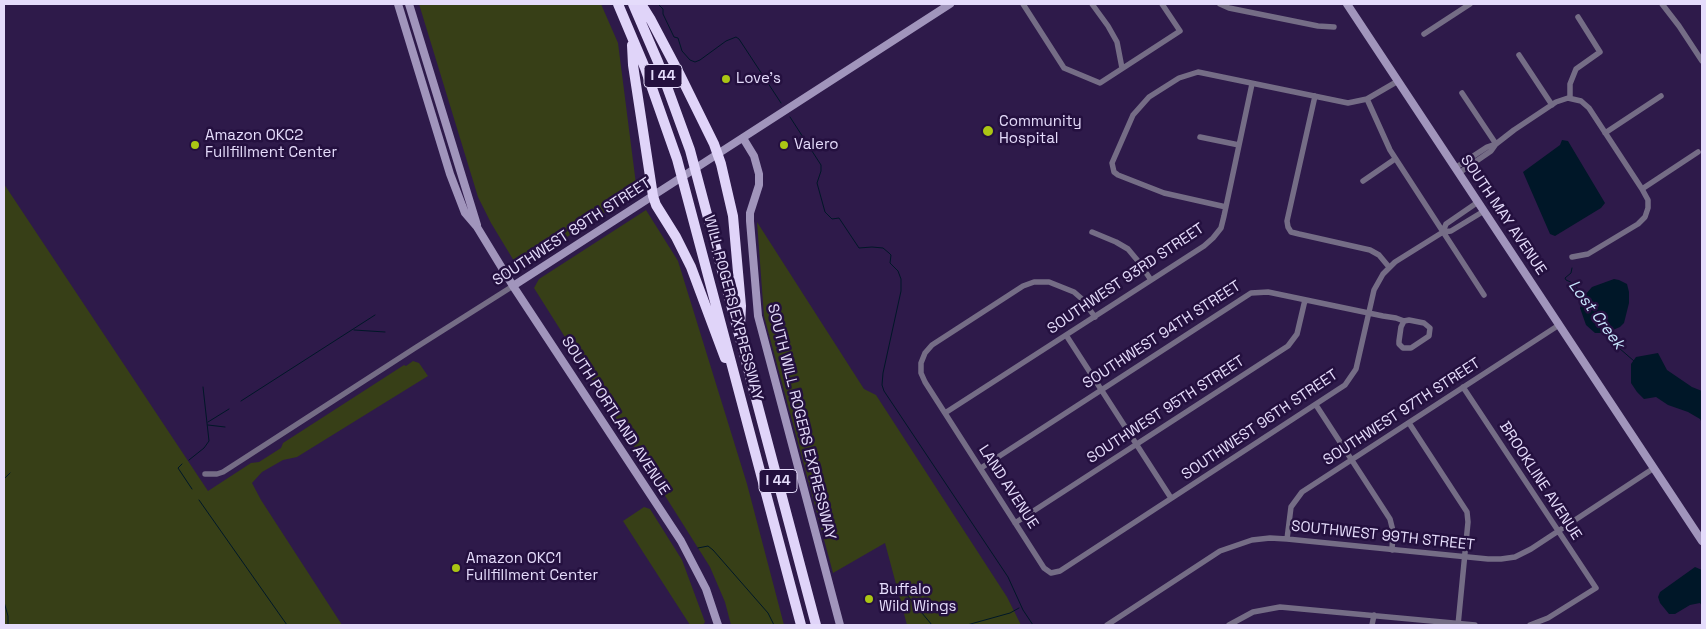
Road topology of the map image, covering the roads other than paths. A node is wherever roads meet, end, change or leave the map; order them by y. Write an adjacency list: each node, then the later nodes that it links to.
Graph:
1 (398, 4): 44 (main road, SOUTH PORTLAND AVENUE)
2 (409, 4): 44 (main road, SOUTH PORTLAND AVENUE)
3 (618, 4): 16 (highway, WILL ROGERS EXPRESSWAY / I 44)
4 (633, 4): 58 (highway, WILL ROGERS EXPRESSWAY / I 44)
5 (641, 4): 35 (highway)
6 (950, 4): 31 (main road, SOUTHWEST 89TH STREET)
7 (1023, 4): 20 (street)
8 (1092, 4): 20 (street)
9 (1162, 4): 20 (street)
10 (1220, 4): 15 (street)
11 (1470, 4): 17 (street)
12 (1662, 4): 19 (street)
13 (1350, 5): 21 (main road, SOUTH MAY AVENUE)
14 (1578, 18): 26 (street)
15 (1334, 27)
16 (631, 34): 40 (highway); 61 (highway, WILL ROGERS EXPRESSWAY / I 44)
17 (1424, 34)
18 (1519, 55): 28 (street)
19 (1702, 61)
20 (1122, 68)
21 (1398, 81): 27 (street); 37 (main road, SOUTH MAY AVENUE)
22 (1252, 84): 24 (street); 33 (street, SOUTHWEST 93RD STREET); 42 (street)
23 (1462, 93): 32 (street)
24 (1315, 96): 27 (street); 48 (street)
25 (1660, 96): 29 (street)
26 (1570, 98): 28 (street); 29 (street)
27 (1367, 99): 36 (street)
28 (1552, 105): 32 (street)
29 (1606, 133): 39 (street)
30 (1200, 137): 33 (street)
31 (743, 138): 35 (main road, SOUTHWEST 89TH STREET); 84 (main road, SOUTH WILL ROGERS EXPRESSWAY)
32 (1496, 144): 37 (street)
33 (1239, 145): 42 (street, SOUTHWEST 93RD STREET)
34 (1698, 152): 39 (street)
35 (718, 154): 40 (main road, SOUTHWEST 89TH STREET); 58 (highway)
36 (1395, 159): 38 (street); 46 (street)
37 (1457, 170): 41 (main road, SOUTH MAY AVENUE)
38 (1363, 181)
39 (1642, 189): 47 (street)
40 (653, 196): 50 (main road, SOUTHWEST 89TH STREET); 61 (highway)
41 (1478, 202): 43 (main road, SOUTH MAY AVENUE); 46 (street, SOUTHWEST 96TH STREET)
42 (1226, 207): 49 (street, SOUTHWEST 93RD STREET)
43 (1484, 210): 46 (street, SOUTHWEST 96TH STREET); 56 (main road, SOUTH MAY AVENUE)
44 (477, 227): 50 (main road, SOUTH PORTLAND AVENUE)
45 (1092, 232): 49 (street)
46 (1443, 232): 48 (street, SOUTHWEST 96TH STREET); 51 (street)
47 (1572, 257)
48 (1389, 267): 53 (street, SOUTHWEST 96TH STREET)
49 (1151, 280): 54 (street, SOUTHWEST 93RD STREET)
50 (513, 286): 69 (street, SOUTHWEST 89TH STREET); 81 (main road, SOUTH PORTLAND AVENUE)
51 (1484, 294)
52 (1305, 300): 53 (street, SOUTHWEST 94TH STREET); 60 (street, SOUTHWEST 94TH STREET); 65 (street, SOUTHWEST 95TH STREET)
53 (1368, 313): 55 (street, SOUTHWEST 94TH STREET); 62 (street, SOUTHWEST 96TH STREET)
54 (1094, 316): 57 (street, SOUTHWEST 93RD STREET); 63 (street, LAND AVENUE)
55 (1404, 321): 55 (street, SOUTHWEST 94TH STREET)
56 (1559, 325): 59 (street, SOUTHWEST 97TH STREET); 68 (main road, SOUTH MAY AVENUE)
57 (1066, 335): 60 (street); 63 (street, SOUTHWEST 93RD STREET)
58 (740, 337): 83 (highway, WILL ROGERS EXPRESSWAY / I 44)
59 (1464, 387): 64 (street, SOUTHWEST 97TH STREET); 72 (street, BROOKLINE AVENUE)
60 (1101, 390): 65 (street); 67 (street, SOUTHWEST 94TH STREET)
61 (742, 400): 82 (highway, WILL ROGERS EXPRESSWAY / I 44)
62 (1316, 405): 66 (street); 70 (street, SOUTHWEST 96TH STREET)
63 (945, 413): 67 (street, LAND AVENUE)
64 (1409, 422): 66 (street, SOUTHWEST 97TH STREET); 76 (street)
65 (1136, 444): 70 (street); 71 (street, SOUTHWEST 95TH STREET)
66 (1351, 460): 73 (street, SOUTHWEST 97TH STREET); 75 (street)
67 (981, 468): 71 (street, LAND AVENUE)
68 (1654, 468): 72 (street, SOUTHWEST 99TH STREET); 74 (main road, SOUTH MAY AVENUE)
69 (205, 474)
70 (1171, 498): 77 (street, SOUTHWEST 96TH STREET)
71 (1015, 523): 77 (street, LAND AVENUE)
72 (1558, 532): 76 (street, SOUTHWEST 99TH STREET); 88 (street, BROOKLINE AVENUE)
73 (1287, 539): 75 (street, SOUTHWEST 99TH STREET); 85 (street, SOUTHWEST 99TH STREET)
74 (1702, 541)
75 (1392, 550): 76 (street, SOUTHWEST 99TH STREET)
76 (1465, 557): 80 (street)
77 (1051, 573)
78 (1374, 615): 79 (street); 80 (street); 86 (street)
79 (1234, 624)
80 (1458, 624): 87 (street)
81 (718, 625)
82 (801, 625)
83 (816, 625)
84 (840, 625)
85 (1107, 625)
86 (1372, 625)
87 (1475, 625)
88 (1530, 625)

